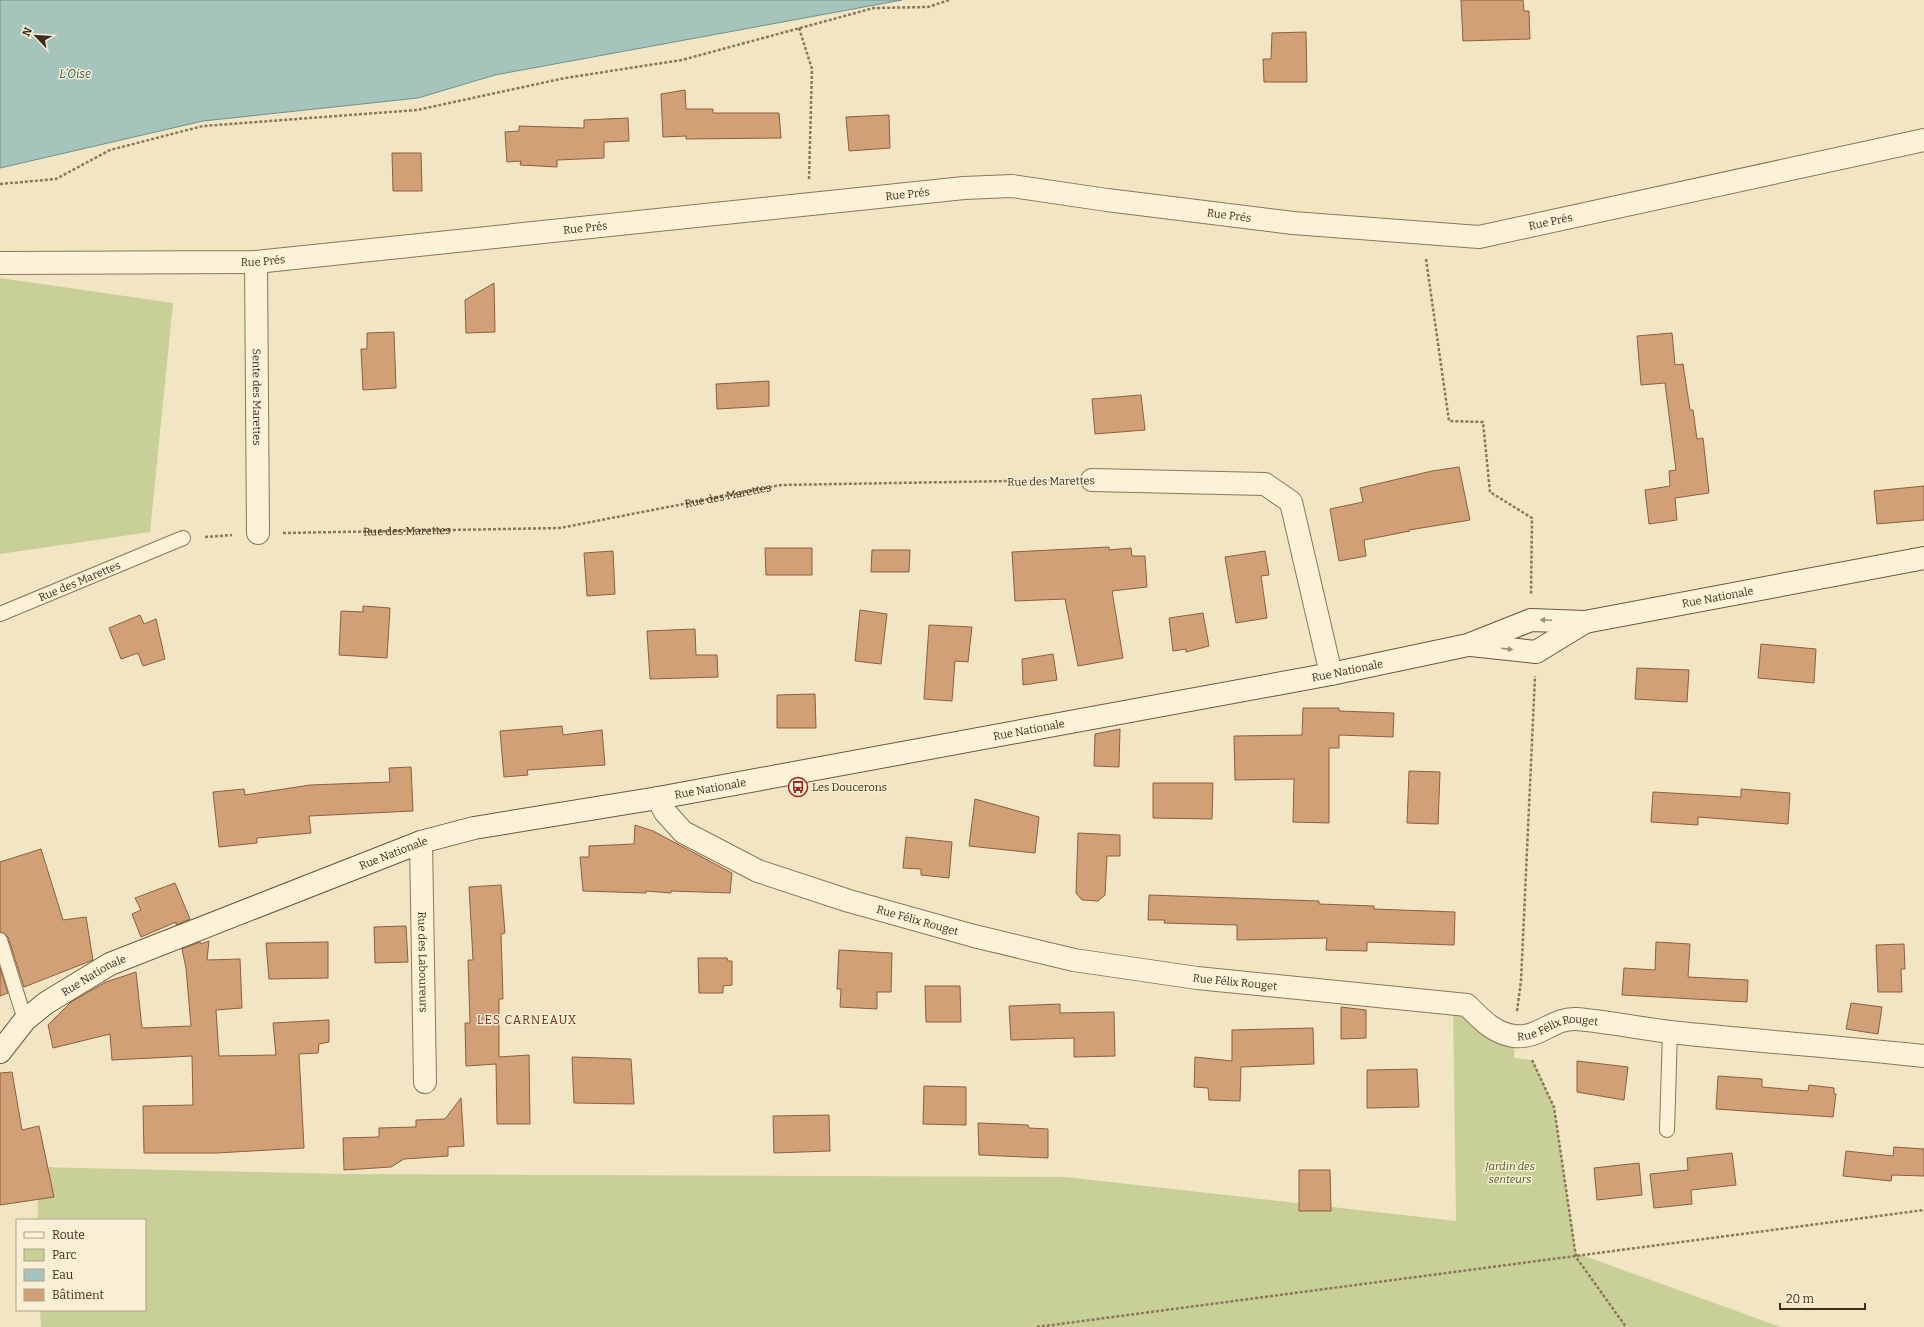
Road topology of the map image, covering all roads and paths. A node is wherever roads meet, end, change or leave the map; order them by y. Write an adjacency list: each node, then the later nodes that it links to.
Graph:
1 (949, 0): 2 (path)
2 (799, 28): 4 (path); 5 (path)
3 (1924, 140): 6 (street, Rue Prés)
4 (0, 184)
5 (808, 205): 6 (street, Rue Prés); 7 (street, Rue Prés)
6 (1423, 233): 14 (path)
7 (256, 262): 8 (street, Rue Prés); 10 (street, Sente des Marettes)
8 (0, 263)
9 (1092, 480): 10 (path, Rue des Marettes); 17 (street, Rue des Marettes)
10 (258, 533): 11 (path, Rue des Marettes)
11 (183, 538): 13 (lane, Rue des Marettes)
12 (1924, 558): 15 (street, Rue Nationale)
13 (0, 614)
14 (1530, 620): 15 (street, Rue Nationale, one-way to 14); 16 (street, Rue Nationale)
15 (1585, 622): 16 (street, Rue Nationale, one-way to 15)
16 (1468, 645): 17 (street, Rue Nationale)
17 (1331, 674): 19 (street, Rue Nationale)
18 (1535, 702): 22 (path)
19 (658, 798): 20 (street, Rue Nationale); 25 (street, Rue Félix Rouget)
20 (421, 842): 23 (street, Rue Nationale); 28 (street, Rue des Laboureurs)
21 (0, 940): 23 (lane)
22 (1521, 981)
23 (25, 1020): 26 (street, Rue Nationale)
24 (1670, 1032): 25 (street, Rue Félix Rouget); 27 (street, Rue Félix Rouget); 29 (lane)
25 (1515, 1036): 31 (path)
26 (0, 1052)
27 (1924, 1056)
28 (425, 1082)
29 (1667, 1130)
30 (1924, 1210): 31 (path)
31 (1576, 1257): 32 (path); 33 (path)
32 (1037, 1327)
33 (1626, 1327)

